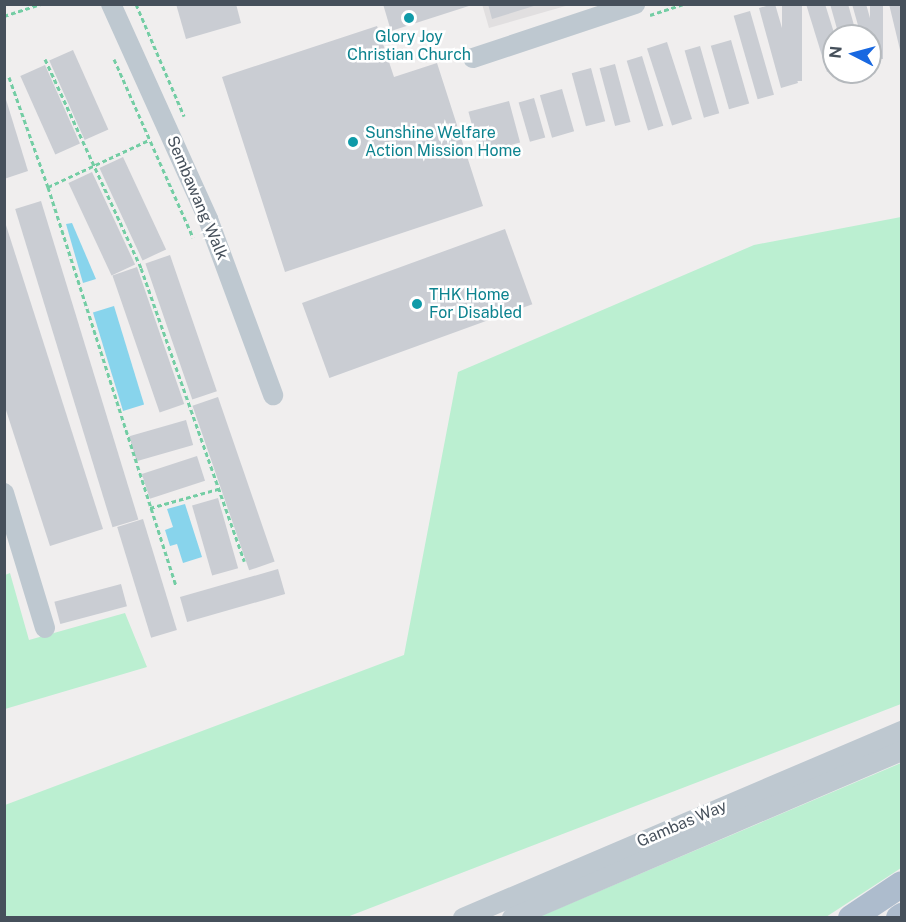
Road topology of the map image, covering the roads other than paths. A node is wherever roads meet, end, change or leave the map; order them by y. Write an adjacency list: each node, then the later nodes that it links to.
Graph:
1 (111, 4): 4 (street, Sembawang Walk)
2 (635, 4): 3 (street)
3 (473, 58)
4 (273, 395)
5 (4, 493): 6 (street)
6 (45, 628)
7 (902, 731): 10 (street, Gambas Way)
8 (902, 751): 11 (street, Gambas Way)
9 (902, 884): 12 (main road)
10 (463, 918)
11 (512, 918)
12 (851, 918)

